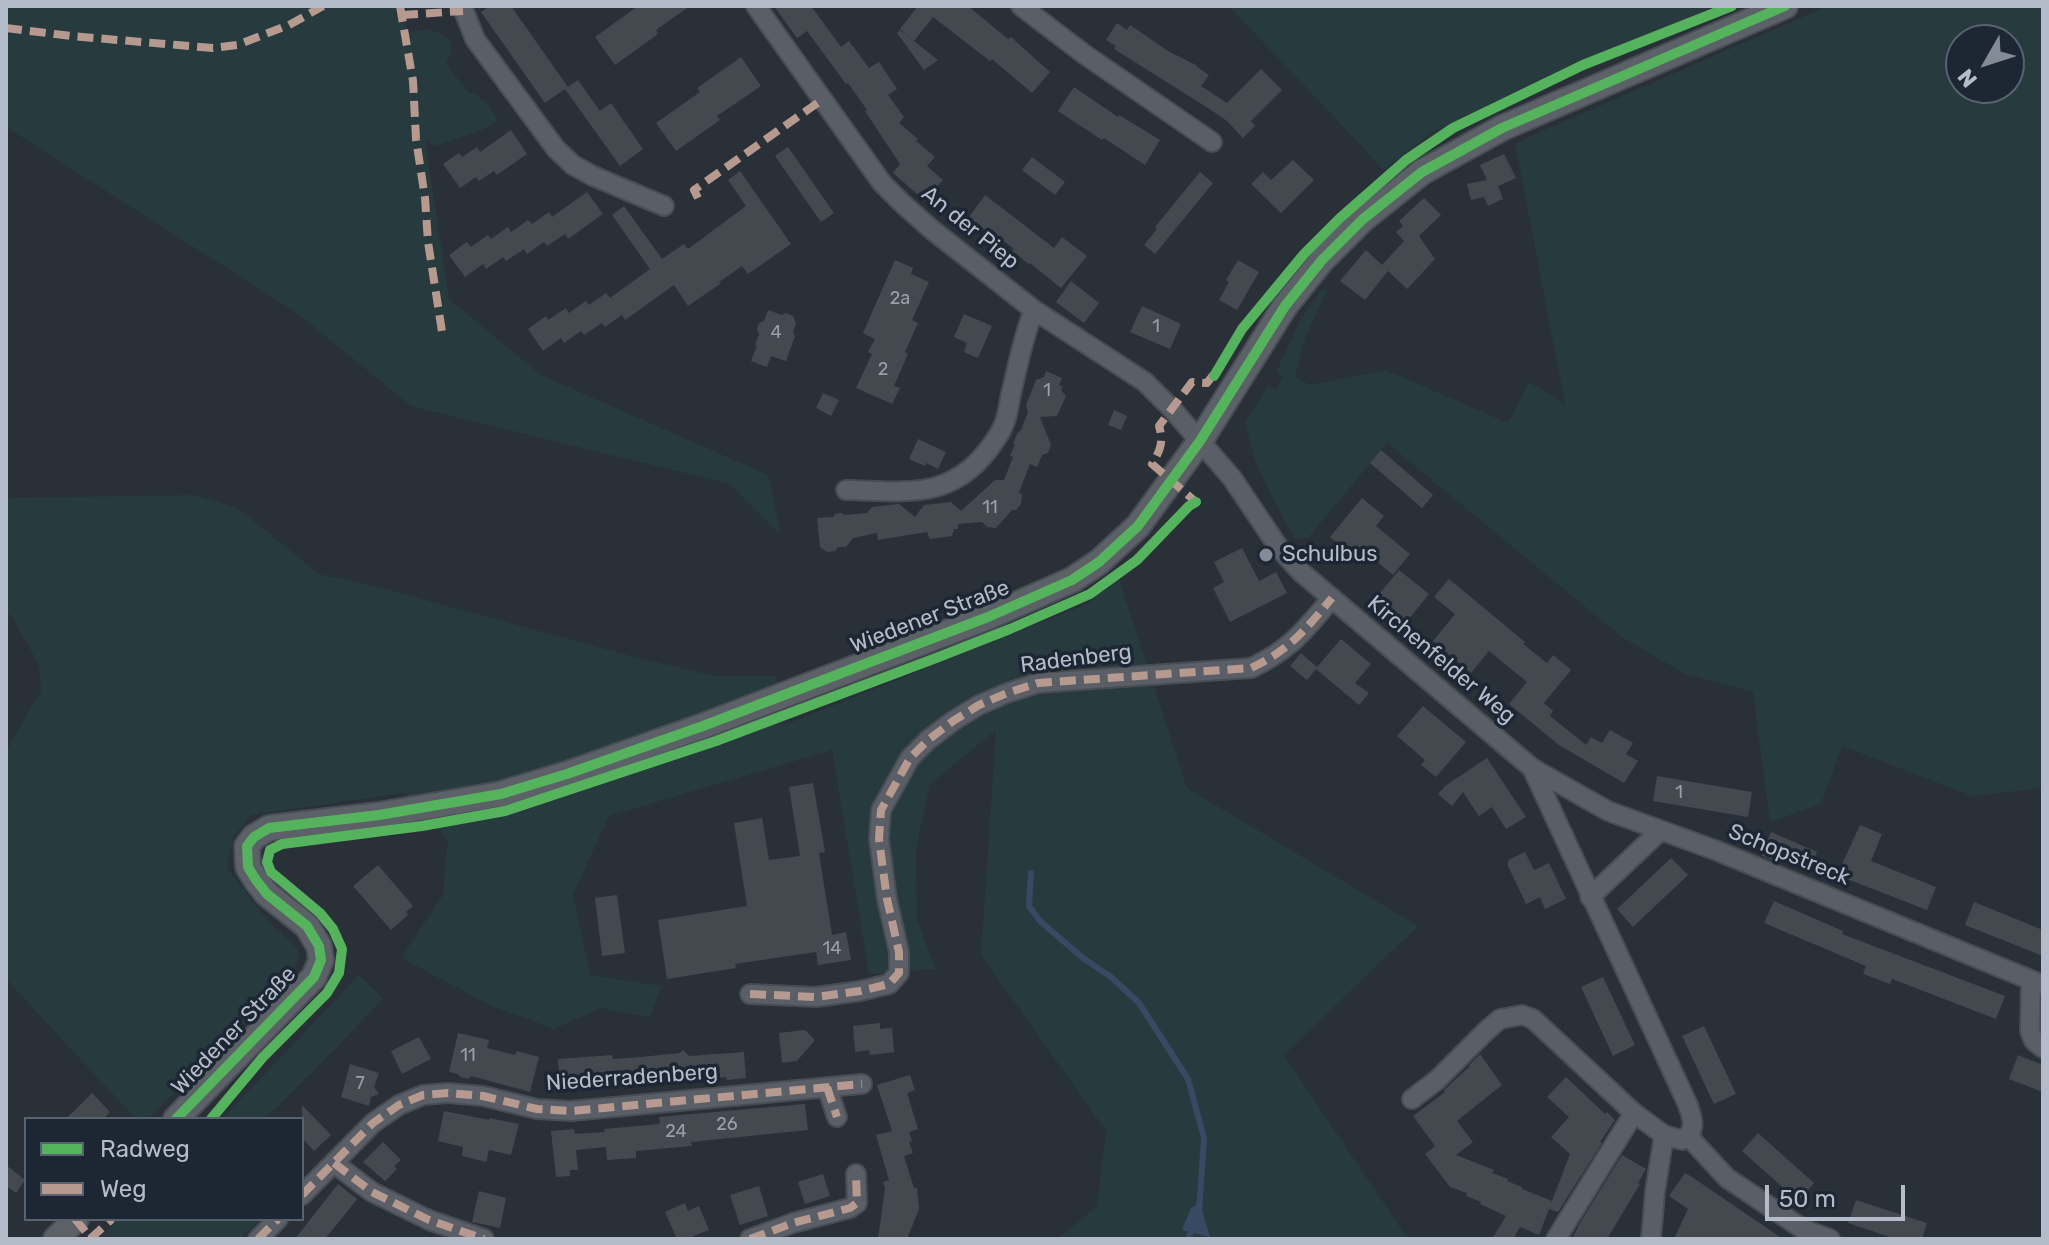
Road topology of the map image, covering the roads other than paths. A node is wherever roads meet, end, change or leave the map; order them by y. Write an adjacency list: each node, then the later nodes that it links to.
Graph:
1 (462, 6): 6 (street)
2 (756, 6): 7 (street, An der Piep)
3 (1021, 6): 5 (street)
4 (1785, 6): 8 (main road, Wiedener Straße)
5 (1212, 142)
6 (664, 206)
7 (1034, 310): 8 (street, An der Piep); 9 (street)
8 (1200, 441): 10 (street, Kirchenfelder Weg); 21 (main road, Wiedener Straße)
9 (846, 490)
10 (1332, 598): 11 (street, Kirchenfelder Weg); 15 (street, Radenberg)
11 (1532, 768): 12 (street, Schopstreck); 13 (street, Kirchenfelder Weg)
12 (1660, 831): 13 (street); 14 (street, Schopstreck)
13 (1590, 897): 24 (street, Kirchenfelder Weg)
14 (2037, 982): 16 (street, Schopstreck)
15 (750, 994)
16 (2043, 1048)
17 (862, 1084): 18 (street, Niederradenberg)
18 (827, 1087): 22 (street); 25 (street, Niederradenberg)
19 (1412, 1099): 20 (street)
20 (1634, 1113): 23 (street); 34 (street)
21 (178, 1117)
22 (837, 1117)
23 (1664, 1135): 24 (street); 35 (street)
24 (1688, 1136): 36 (street)
25 (334, 1163): 27 (street, Niederradenberg); 32 (street)
26 (856, 1174): 33 (street)
27 (304, 1193)
28 (74, 1221): 30 (main road)
29 (276, 1221): 31 (street)
30 (56, 1239)
31 (258, 1239)
32 (484, 1239)
33 (750, 1239)
34 (1556, 1239)
35 (1651, 1239)
36 (1830, 1239)

